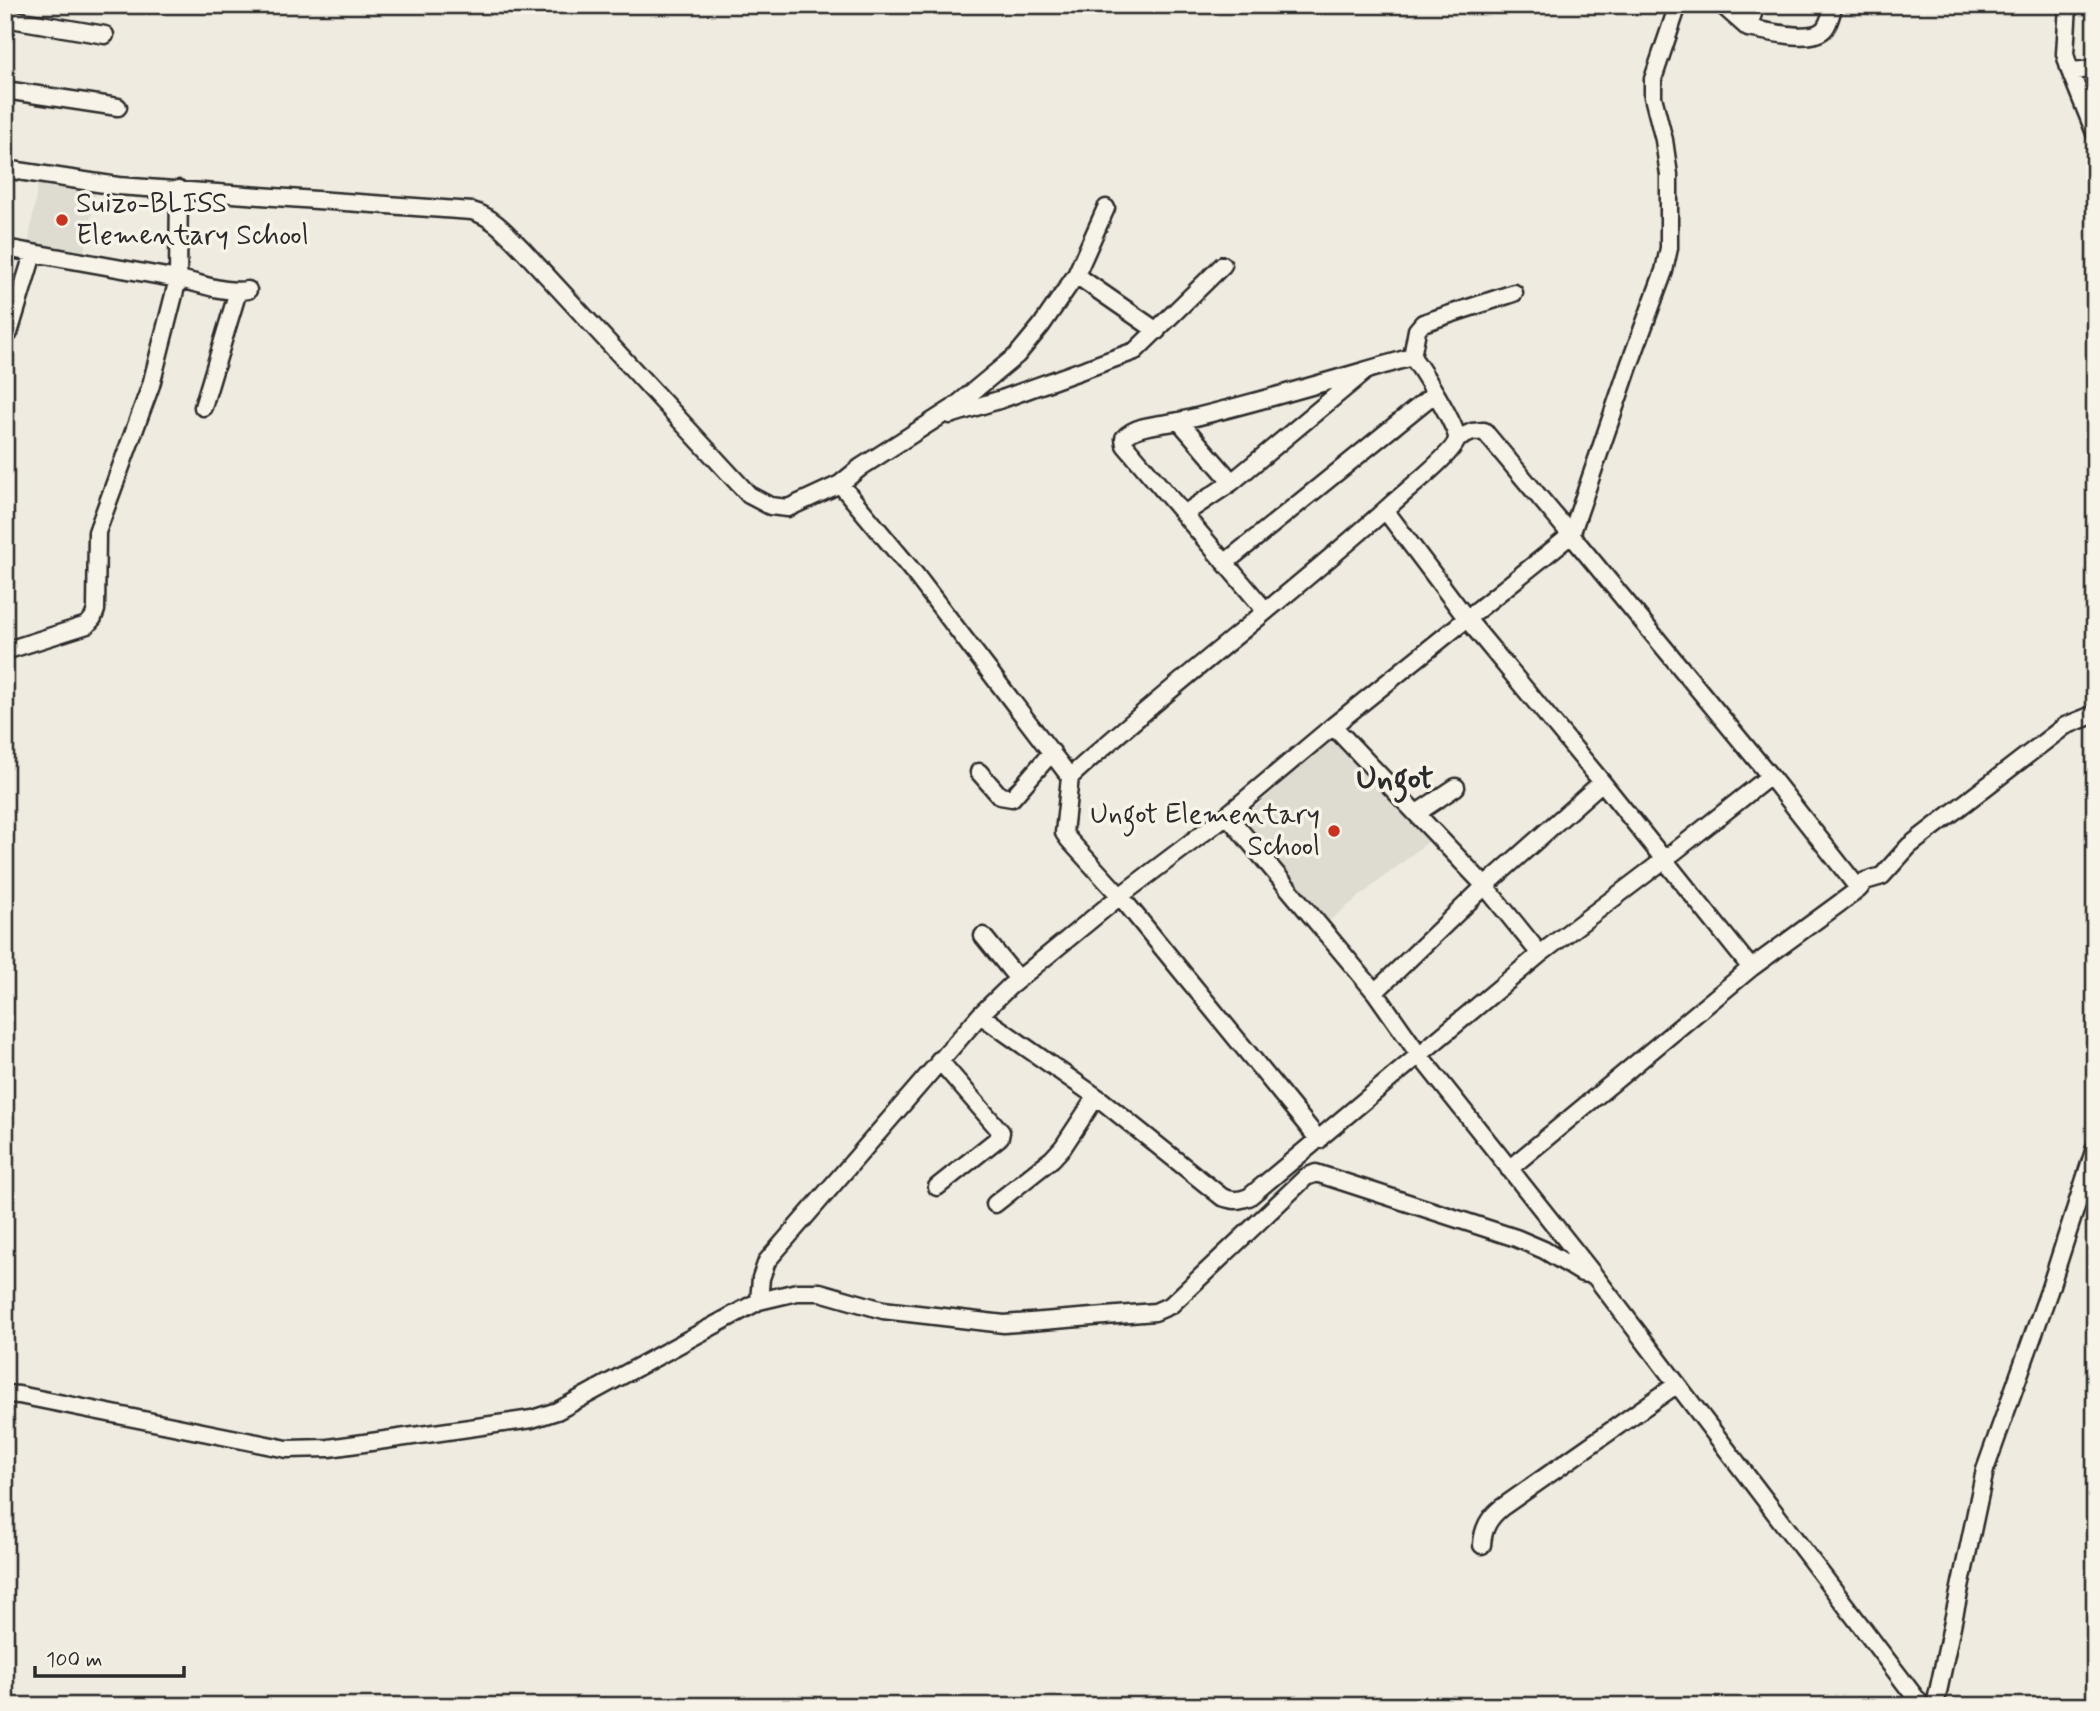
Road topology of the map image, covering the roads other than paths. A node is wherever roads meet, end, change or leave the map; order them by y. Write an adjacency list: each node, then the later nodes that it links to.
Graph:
1 (1678, 5): 38 (street)
2 (1722, 5): 7 (street)
3 (1756, 5): 7 (street)
4 (1834, 5): 7 (street)
5 (2068, 5): 10 (street)
6 (5, 18): 8 (street)
7 (1748, 27)
8 (105, 35)
9 (2095, 69): 10 (street)
10 (2070, 71): 13 (street)
11 (5, 90): 12 (street)
12 (118, 107)
13 (2095, 133)
14 (5, 169): 15 (street)
15 (179, 189): 21 (street); 35 (street)
16 (1106, 208): 20 (street)
17 (5, 248): 18 (street)
18 (33, 254): 21 (street); 24 (street)
19 (1223, 265): 23 (street)
20 (1076, 275): 23 (street); 27 (street)
21 (178, 279): 30 (street); 42 (street)
22 (1514, 293): 25 (street)
23 (1157, 331): 29 (street)
24 (9, 332)
25 (1412, 357): 26 (street); 28 (street)
26 (1367, 370): 32 (street); 34 (street)
27 (989, 379): 29 (street); 31 (street)
28 (1434, 394): 33 (street); 39 (street)
29 (1002, 400): 31 (street)
30 (203, 407)
31 (937, 418): 35 (street)
32 (1179, 421): 34 (street); 37 (street)
33 (1458, 439): 36 (street); 38 (street)
34 (1232, 482): 37 (street)
35 (840, 484): 45 (street)
36 (1385, 510): 40 (street); 41 (street)
37 (1184, 514): 39 (street)
38 (1571, 535): 41 (street); 48 (street)
39 (1226, 562): 40 (street)
40 (1265, 610): 47 (street)
41 (1467, 619): 44 (street); 49 (street)
42 (5, 651)
43 (2095, 714): 55 (street)
44 (1333, 726): 51 (street); 52 (street)
45 (1052, 752): 46 (street); 47 (street)
46 (979, 772)
47 (1070, 776): 56 (street)
48 (1770, 776): 53 (street); 55 (street)
49 (1602, 782): 53 (street); 54 (street)
50 (1456, 786): 51 (street)
51 (1417, 813): 54 (street)
52 (1227, 816): 56 (street); 61 (street)
53 (1664, 860): 58 (street); 59 (street)
54 (1485, 886): 58 (street); 61 (street)
55 (1859, 889): 59 (street)
56 (1120, 896): 60 (street); 66 (street)
57 (983, 936): 60 (street)
58 (1540, 954): 63 (street)
59 (1751, 968): 68 (street)
60 (1018, 979): 62 (street)
61 (1375, 992): 63 (street)
62 (980, 1015): 64 (street); 65 (street)
63 (1420, 1056): 66 (street); 68 (street)
64 (939, 1060): 69 (street); 72 (street)
65 (1096, 1097): 66 (street); 70 (street)
66 (1319, 1140)
67 (2095, 1148): 77 (street)
68 (1509, 1168): 71 (street)
69 (937, 1186)
70 (995, 1205)
71 (1594, 1275): 72 (street); 73 (street)
72 (759, 1301): 74 (street)
73 (1676, 1385): 75 (street); 76 (street)
74 (5, 1394)
75 (1482, 1545)
76 (1922, 1706)
77 (1935, 1706)

